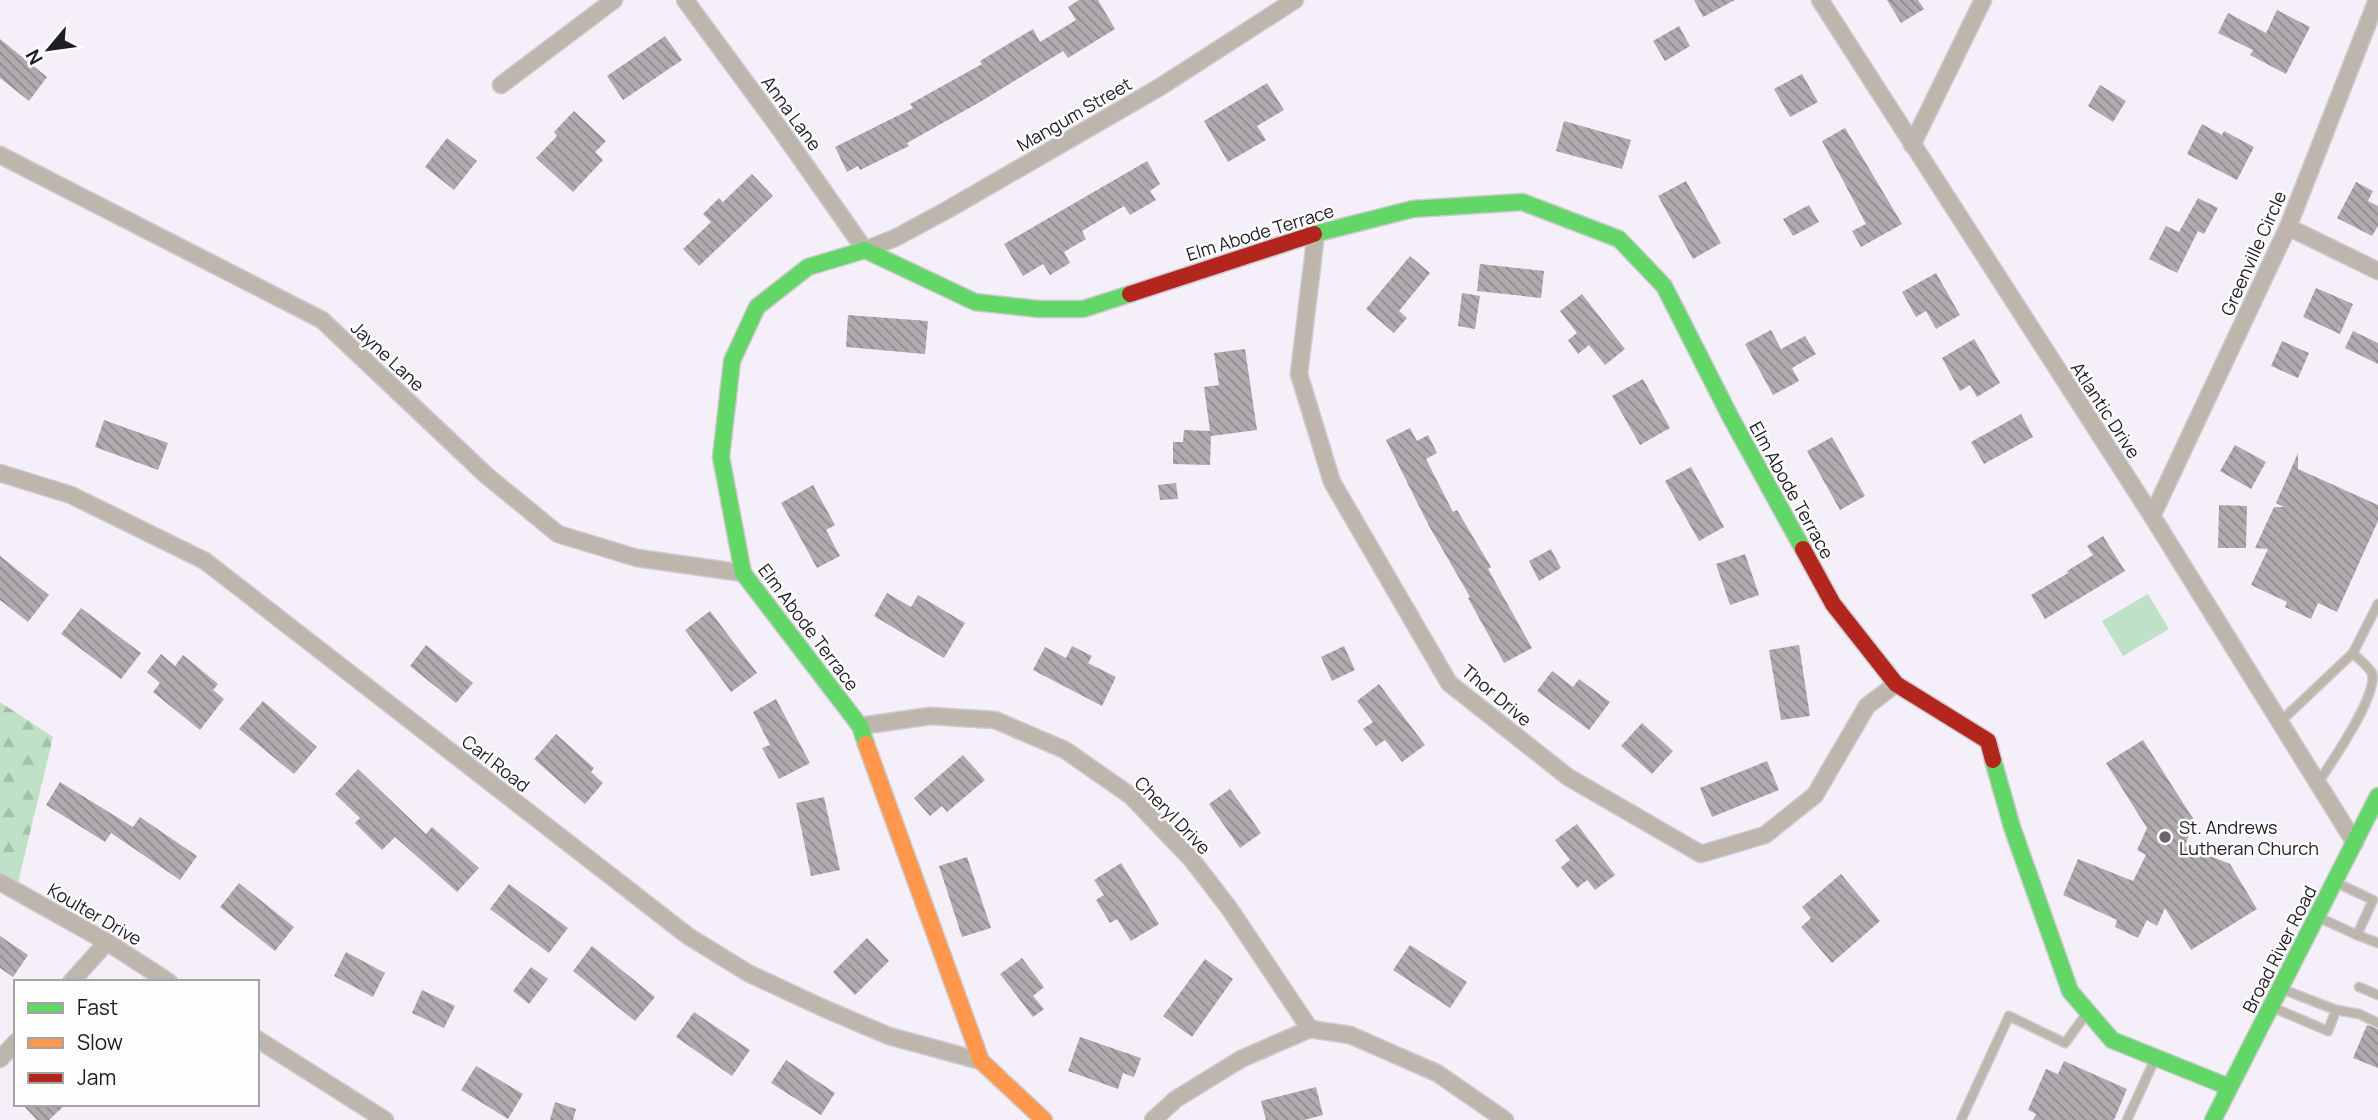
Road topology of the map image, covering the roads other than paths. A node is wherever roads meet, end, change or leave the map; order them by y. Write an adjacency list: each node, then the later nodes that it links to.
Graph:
1 (614, 0): 7 (street)
2 (685, 0): 12 (street, Anna Lane)
3 (1295, 0): 12 (street, Mangum Street)
4 (1820, 0): 8 (street, Atlantic Drive)
5 (1983, 0): 8 (street)
6 (2377, 0): 10 (street, Greenville Circle)
7 (501, 85)
8 (1912, 145): 15 (street, Atlantic Drive)
9 (0, 155): 16 (street, Jayne Lane)
10 (2288, 227): 13 (street); 15 (street, Greenville Circle)
11 (1316, 233): 12 (street, Elm Abode Terrace); 20 (street, Elm Abode Terrace); 20 (street, Thor Drive)
12 (865, 250): 16 (street, Elm Abode Terrace)
13 (2378, 271)
14 (0, 474): 46 (street, Carl Road)
15 (2152, 516): 21 (street, Atlantic Drive)
16 (743, 573): 22 (street, Elm Abode Terrace)
17 (2378, 604): 18 (lane)
18 (2376, 618): 19 (lane)
19 (2353, 653): 21 (lane); 23 (lane)
20 (1896, 684): 39 (street, Elm Abode Terrace)
21 (2280, 722): 23 (street, Atlantic Drive)
22 (860, 726): 41 (street, Cheryl Drive); 46 (street, Elm Abode Terrace)
23 (2318, 783): 25 (street, Atlantic Drive)
24 (2378, 796): 25 (street, Broad River Road)
25 (2355, 843): 27 (street, Broad River Road)
26 (0, 882): 30 (street, Koulter Drive)
27 (2335, 882): 28 (street, Broad River Road); 29 (lane)
28 (2317, 917): 29 (lane); 35 (street, Broad River Road)
29 (2357, 935): 31 (lane)
30 (107, 942): 32 (street); 33 (street, Koulter Drive)
31 (2378, 943)
32 (73, 980)
33 (166, 980)
34 (2359, 987): 36 (lane)
35 (2280, 988): 37 (street, Broad River Road); 38 (lane)
36 (2378, 995)
37 (2271, 1006): 38 (lane); 47 (street, Broad River Road)
38 (2336, 1010): 40 (lane)
39 (2088, 1012): 44 (street, Elm Abode Terrace); 52 (lane)
40 (2378, 1023)
41 (1310, 1029): 50 (street); 51 (street)
42 (259, 1040): 48 (street)
43 (14, 1044): 45 (street)
44 (2156, 1058): 47 (street, Elm Abode Terrace); 53 (lane)
45 (0, 1059)
46 (981, 1060): 49 (street, Elm Abode Terrace)
47 (2229, 1087): 54 (street, Broad River Road)
48 (385, 1120)
49 (1045, 1120)
50 (1153, 1120)
51 (1505, 1120)
52 (1961, 1120)
53 (2127, 1120)
54 (2213, 1120)

